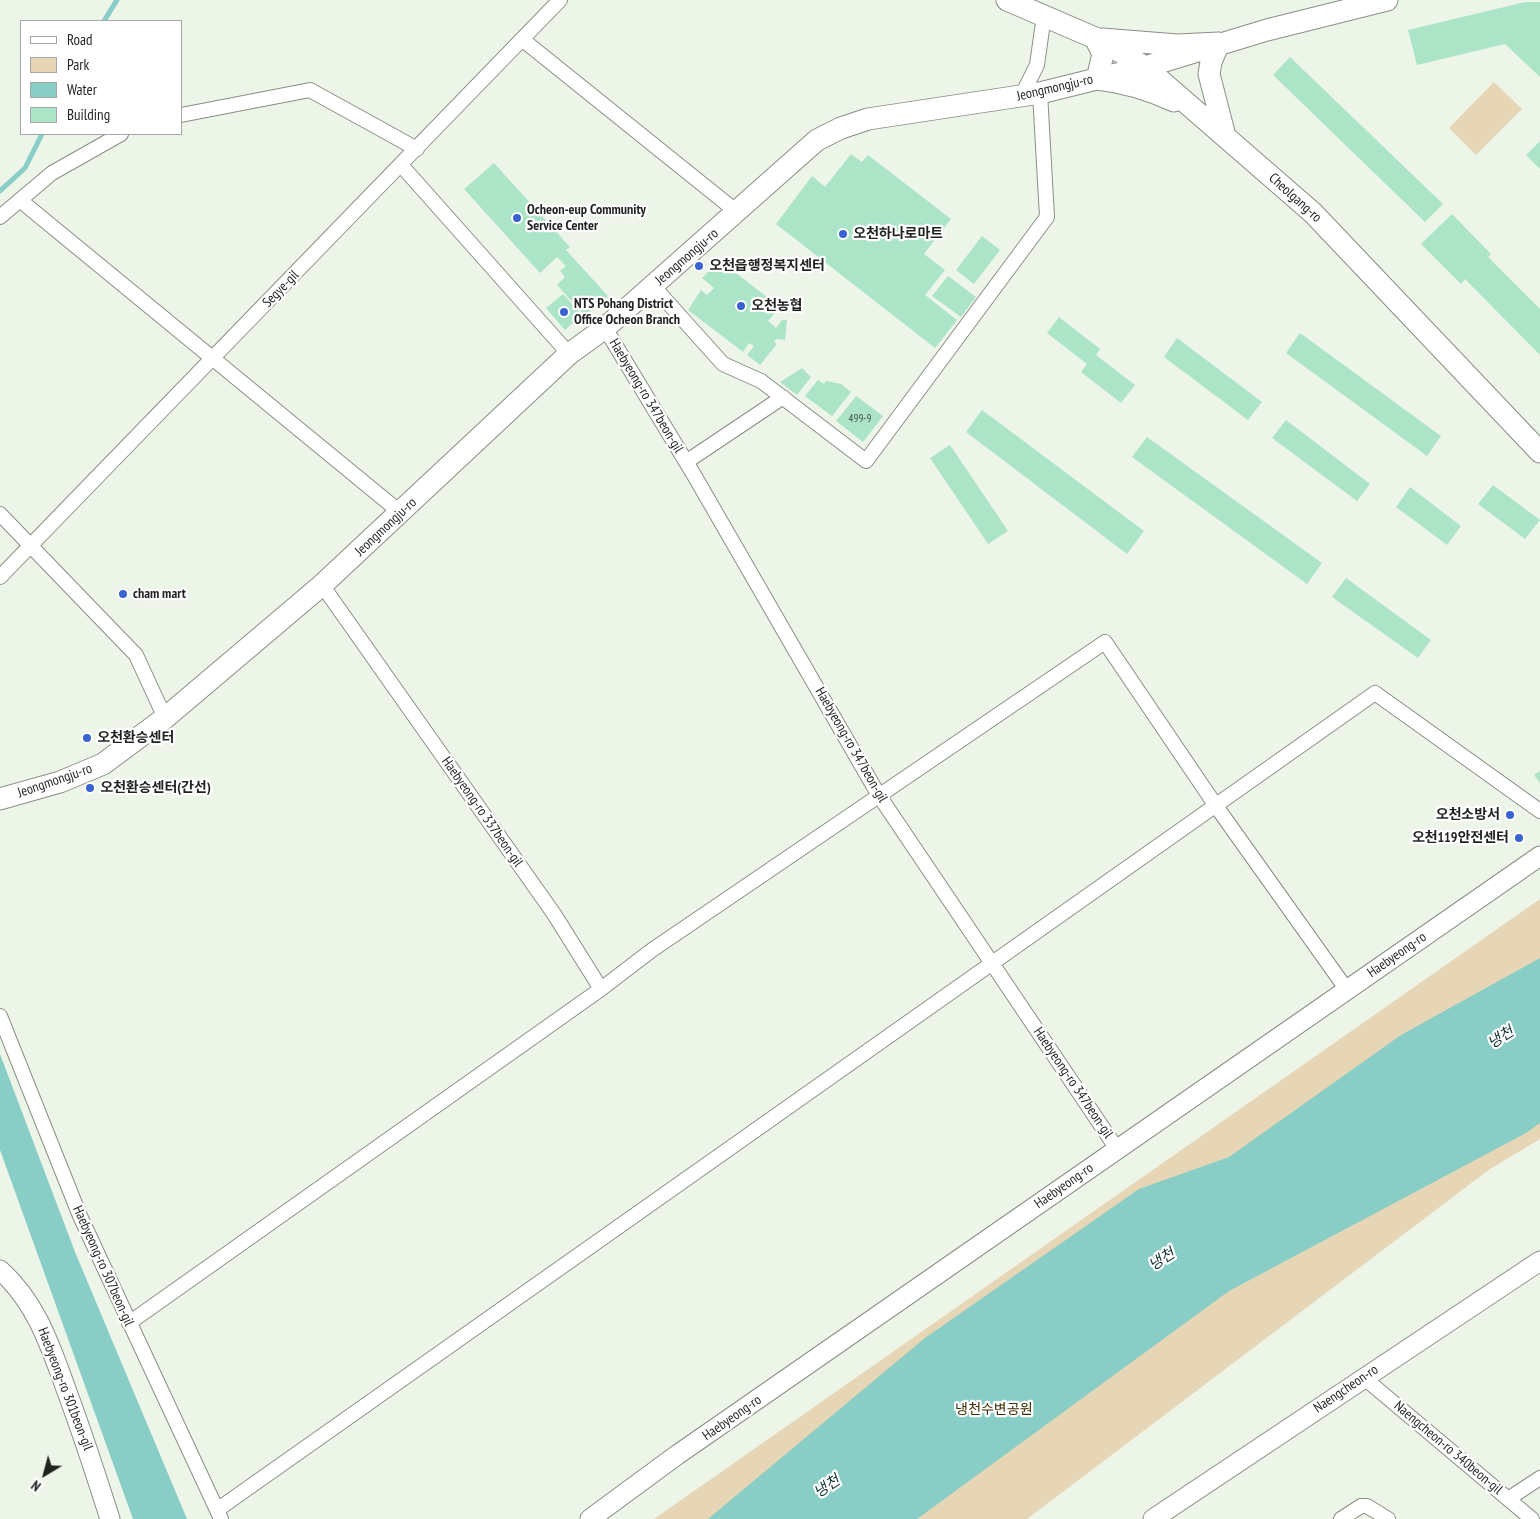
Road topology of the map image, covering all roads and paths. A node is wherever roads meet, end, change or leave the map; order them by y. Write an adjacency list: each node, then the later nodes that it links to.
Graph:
1 (560, 0): 6 (street, Segye-gil)
2 (1007, 0): 4 (main road, Cheolgang-ro)
3 (1387, 0): 7 (main road, Jeongmongju-ro)
4 (1044, 15): 5 (main road, Cheolgang-ro); 10 (street)
5 (1095, 38): 7 (main road); 8 (main road, Cheolgang-ro); 9 (main road)
6 (523, 40): 15 (street, Segye-gil); 18 (street)
7 (1220, 43): 8 (main road, Jeongmongju-ro); 14 (main road)
8 (1145, 66): 9 (main road, Jeongmongju-ro); 12 (main road, Cheolgang-ro)
9 (1097, 79): 10 (main road, Jeongmongju-ro); 12 (main road)
10 (1031, 95): 18 (main road, Jeongmongju-ro); 24 (street)
11 (182, 114): 15 (street)
12 (1199, 114): 14 (main road, Cheolgang-ro)
13 (119, 135): 17 (street)
14 (1225, 136): 25 (main road, Cheolgang-ro)
15 (417, 149): 16 (street, Segye-gil)
16 (401, 165): 22 (street); 23 (street, Segye-gil)
17 (21, 201): 19 (street); 23 (street)
18 (737, 212): 20 (main road, Jeongmongju-ro)
19 (0, 217)
20 (653, 286): 21 (main road, Jeongmongju-ro); 24 (street)
21 (605, 328): 22 (main road, Jeongmongju-ro); 26 (street, Haebyeong-ro 347beon-gil)
22 (569, 354): 27 (main road, Jeongmongju-ro)
23 (213, 359): 27 (street); 29 (street, Segye-gil)
24 (783, 397): 26 (street)
25 (1540, 452)
26 (686, 462): 33 (street, Haebyeong-ro 347beon-gil)
27 (401, 513): 31 (main road, Jeongmongju-ro)
28 (0, 514): 29 (street)
29 (30, 546): 30 (street, Segye-gil); 32 (street)
30 (0, 577)
31 (322, 585): 32 (main road, Jeongmongju-ro); 39 (street, Haebyeong-ro 337beon-gil)
32 (165, 718): 34 (main road, Jeongmongju-ro)
33 (878, 794): 35 (street); 38 (street, Haebyeong-ro 347beon-gil); 39 (street)
34 (0, 800)
35 (1216, 806): 36 (street); 38 (street); 40 (street)
36 (1540, 811)
37 (1540, 856): 40 (main road, Haebyeong-ro)
38 (993, 964): 42 (street, Haebyeong-ro 347beon-gil); 49 (street)
39 (601, 989): 45 (street)
40 (1347, 990): 42 (main road, Haebyeong-ro)
41 (0, 1016): 45 (street, Haebyeong-ro 307beon-gil)
42 (1118, 1149): 51 (main road, Haebyeong-ro)
43 (1540, 1261): 46 (main road, Naengcheon-ro)
44 (0, 1270): 50 (main road, Haebyeong-ro 301beon-gil)
45 (128, 1323): 49 (street, Haebyeong-ro 307beon-gil)
46 (1363, 1378): 48 (street, Naengcheon-ro 340beon-gil); 52 (main road, Naengcheon-ro)
47 (1540, 1478): 48 (street)
48 (1508, 1499): 55 (street, Naengcheon-ro 340beon-gil)
49 (219, 1515)
50 (110, 1519)
51 (590, 1519)
52 (1153, 1519)
53 (1341, 1519): 54 (street)
54 (1387, 1519)
55 (1532, 1519)

